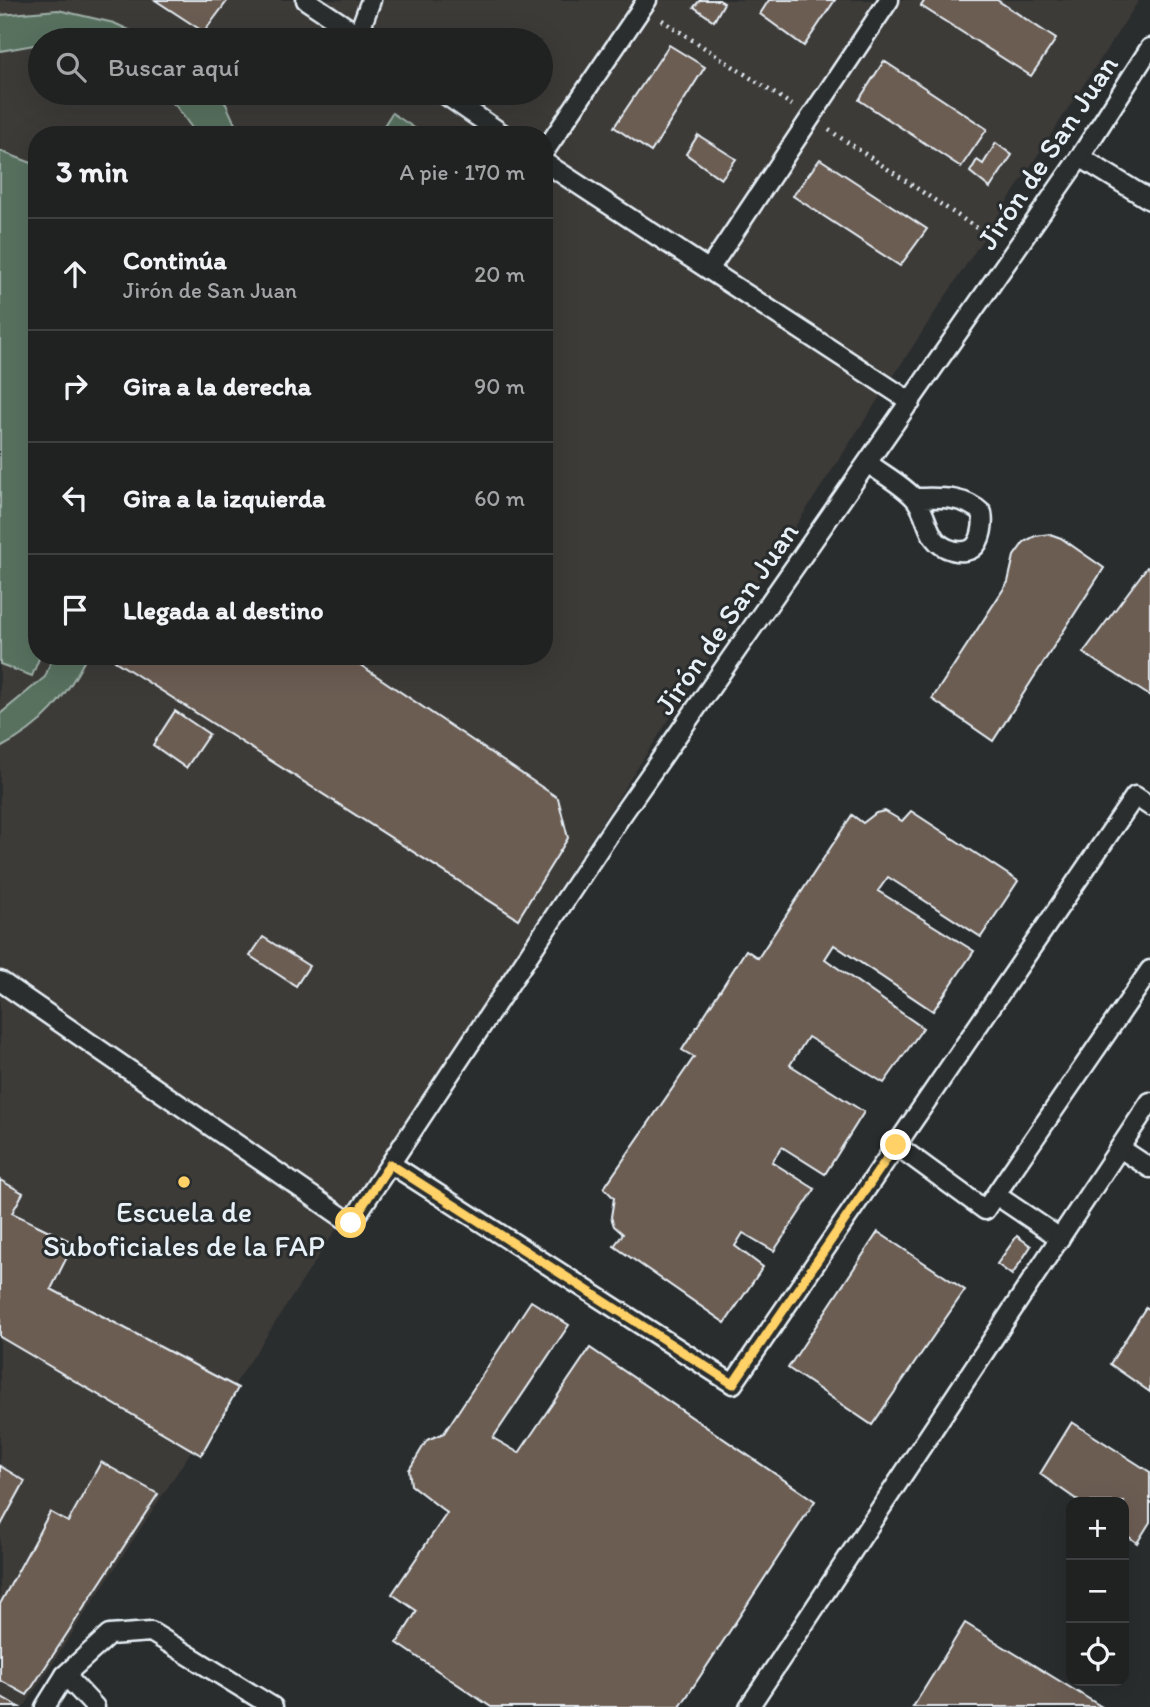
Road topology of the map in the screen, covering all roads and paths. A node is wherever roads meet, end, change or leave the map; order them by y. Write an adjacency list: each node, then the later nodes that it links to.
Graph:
1 (306, 0): 5 (lane)
2 (372, 0): 6 (lane)
3 (647, 0): 10 (lane)
4 (889, 0): 14 (lane)
5 (347, 28)
6 (365, 28)
7 (1150, 48): 11 (lane, Jirón de San Juan)
8 (460, 105): 9 (lane)
9 (491, 126)
10 (553, 139)
11 (1080, 157): 13 (lane); 15 (lane, Jirón de San Juan)
12 (553, 168): 14 (lane)
13 (1150, 200)
14 (710, 268): 15 (lane)
15 (911, 402): 16 (lane, Jirón de San Juan)
16 (868, 463): 17 (lane); 24 (lane, Jirón de San Juan)
17 (915, 498)
18 (1150, 806): 22 (lane)
19 (1150, 970): 26 (lane)
20 (0, 981): 24 (lane, Jirón de San Juan)
21 (1150, 1102): 23 (lane)
22 (896, 1145): 24 (lane); 26 (lane)
23 (1120, 1147): 25 (lane); 27 (lane)
24 (390, 1164)
25 (1150, 1168)
26 (996, 1195): 27 (lane)
27 (1059, 1238): 32 (lane)
28 (65, 1675): 29 (lane); 30 (lane); 31 (lane)
29 (45, 1707)
30 (95, 1707)
31 (273, 1707)
32 (749, 1707)

